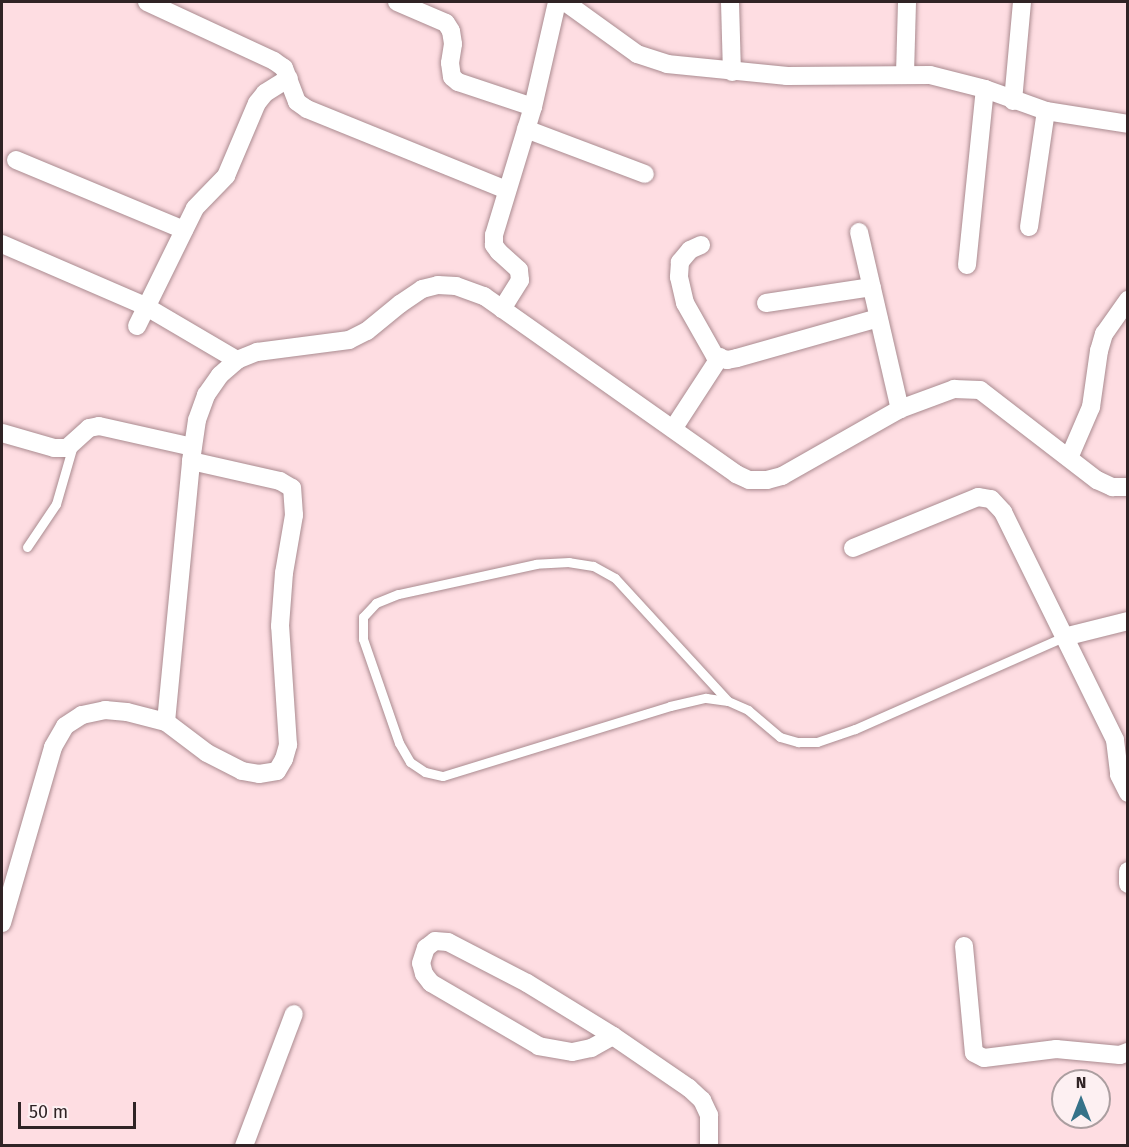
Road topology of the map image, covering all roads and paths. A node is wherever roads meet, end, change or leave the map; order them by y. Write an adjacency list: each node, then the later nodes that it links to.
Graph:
1 (147, 2): 10 (street)
2 (397, 2): 13 (street)
3 (557, 2): 13 (street)
4 (565, 2): 8 (street)
5 (730, 2): 8 (street)
6 (907, 2): 9 (street)
7 (1022, 2): 12 (street)
8 (732, 72): 9 (street)
9 (905, 74): 11 (street)
10 (289, 78): 19 (street); 21 (street)
11 (985, 89): 12 (street); 25 (street)
12 (1013, 101): 14 (street)
13 (533, 107): 16 (street)
14 (1046, 111): 15 (street); 20 (street)
15 (1128, 124)
16 (526, 129): 18 (street); 19 (street)
17 (16, 160): 21 (street)
18 (645, 174)
19 (506, 190): 30 (street)
20 (1029, 227)
21 (184, 230): 29 (street)
22 (859, 232): 26 (street)
23 (2, 244): 29 (street)
24 (701, 244): 33 (street)
25 (967, 265)
26 (872, 287): 28 (street); 31 (street)
27 (1128, 300): 40 (street)
28 (766, 303)
29 (145, 306): 32 (street); 34 (street)
30 (502, 309): 34 (street); 36 (street)
31 (878, 318): 33 (street); 35 (street)
32 (137, 326)
33 (720, 357): 36 (street)
34 (237, 360): 39 (street)
35 (900, 409): 36 (street); 40 (street)
36 (673, 429)
37 (2, 434): 38 (street)
38 (74, 443): 39 (street); 42 (lane)
39 (192, 454): 47 (street); 47 (street)
40 (1069, 458): 41 (street)
41 (1128, 487)
42 (27, 547)
43 (853, 548): 45 (street)
44 (1128, 621): 45 (street)
45 (1064, 637): 46 (lane); 48 (street)
46 (728, 701): 46 (lane)
47 (166, 722): 52 (street)
48 (1121, 743): 49 (street)
49 (1128, 793)
50 (1128, 872): 51 (street)
51 (1128, 884)
52 (2, 923)
53 (964, 946): 56 (street)
54 (294, 1014): 57 (street)
55 (613, 1036): 55 (street); 58 (street)
56 (1128, 1052)
57 (244, 1146)
58 (709, 1146)

